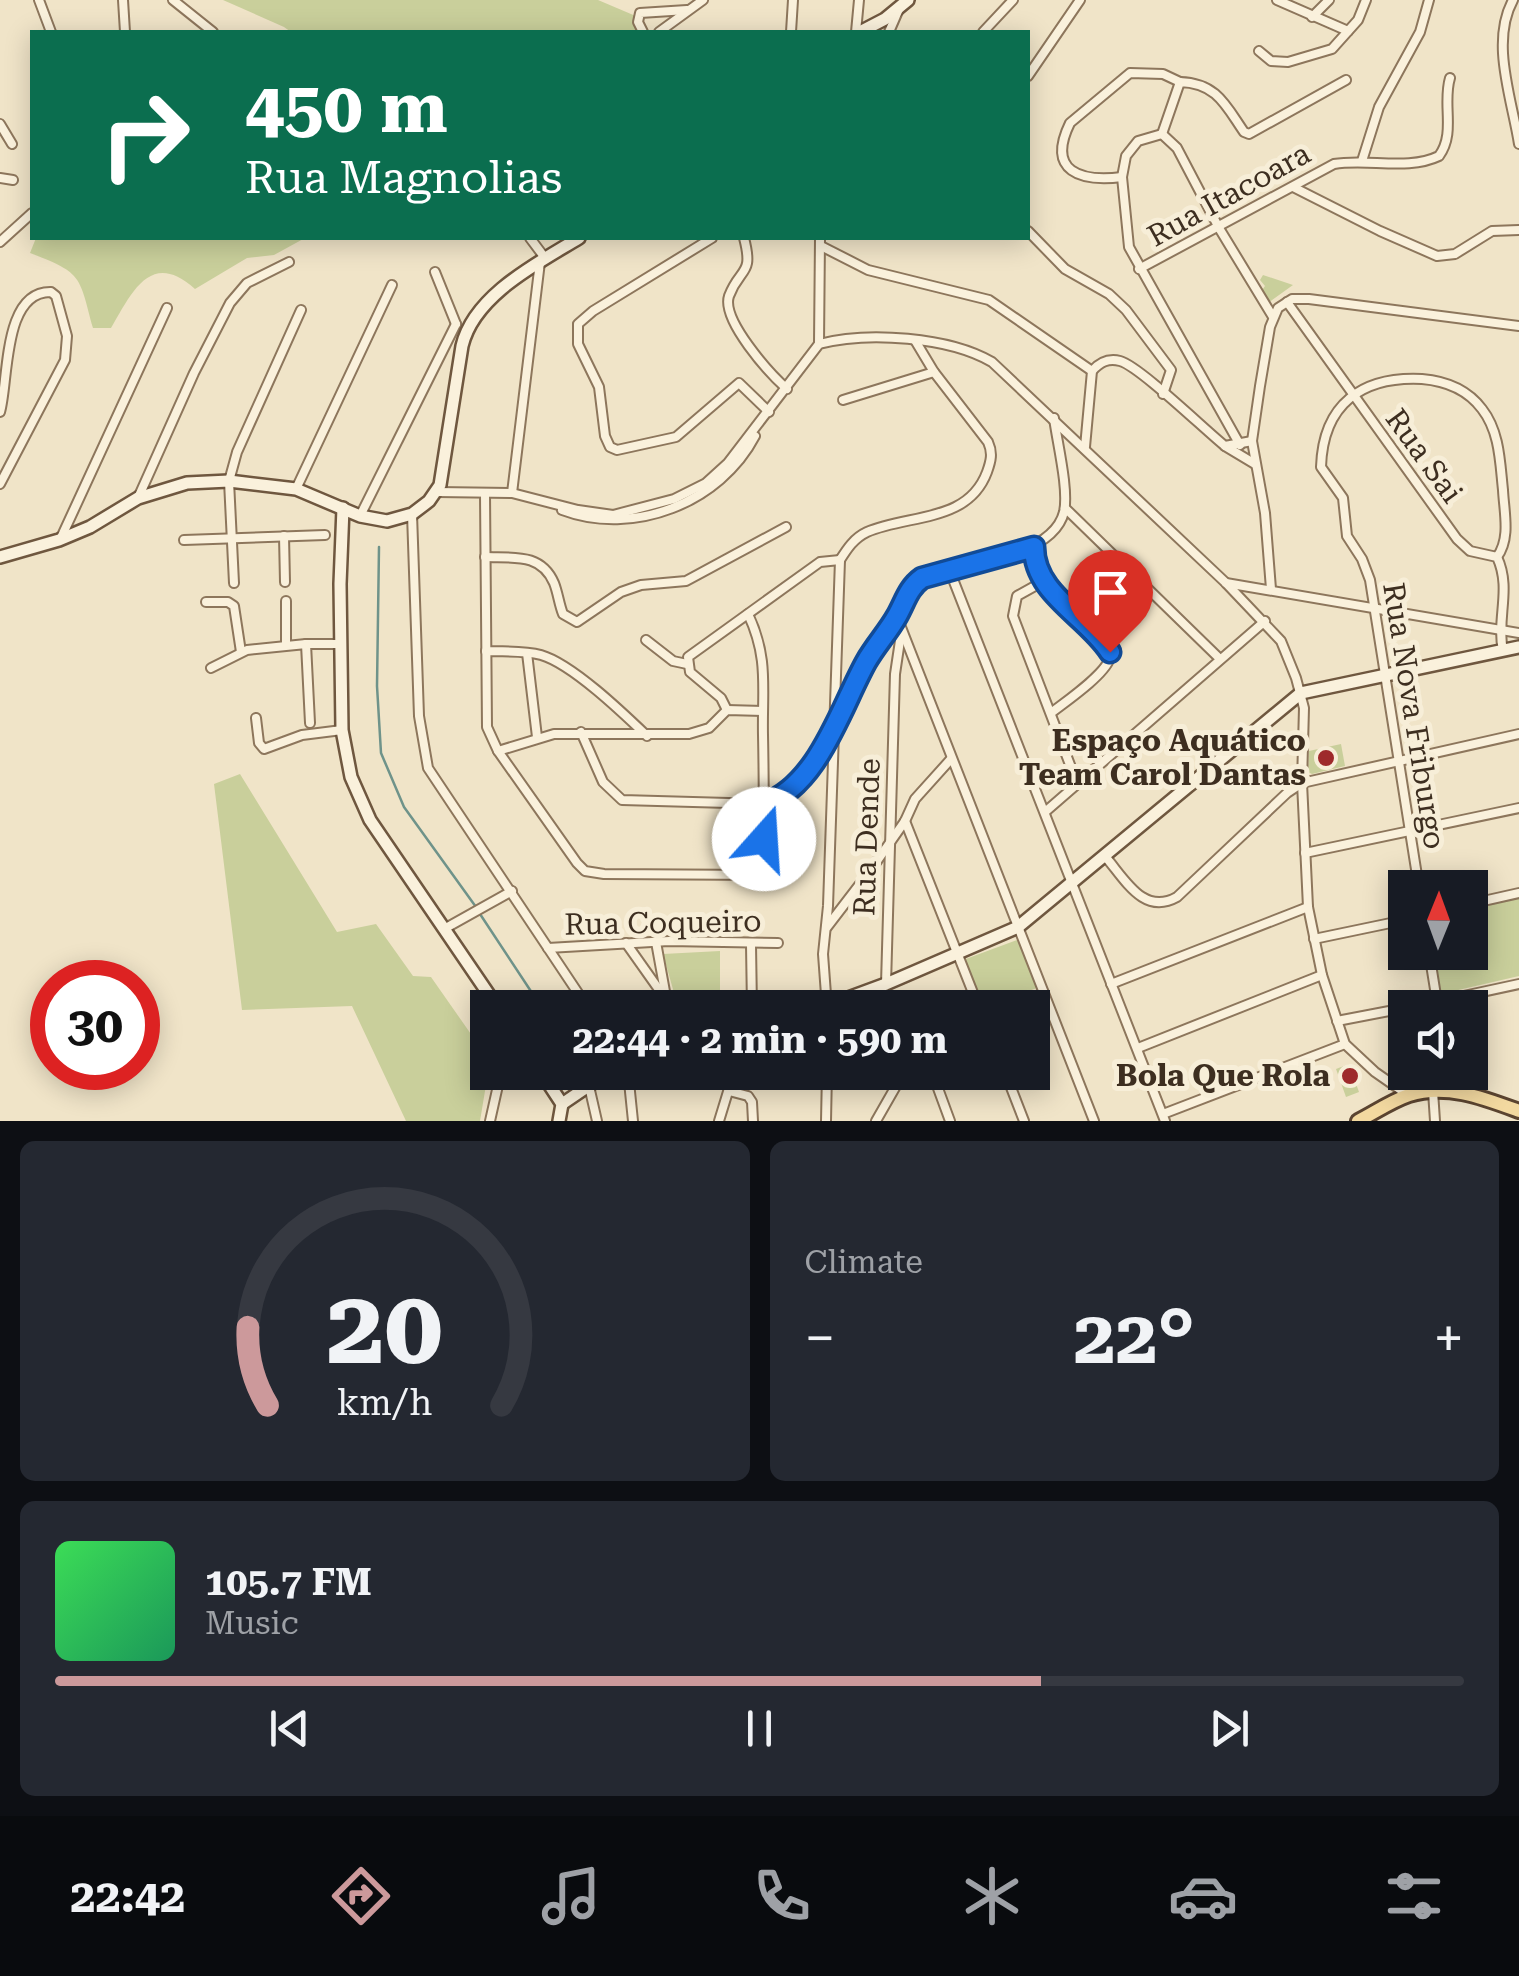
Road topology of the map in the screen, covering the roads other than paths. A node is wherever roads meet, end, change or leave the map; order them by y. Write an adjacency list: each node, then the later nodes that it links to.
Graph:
1 (39, 0): 17 (street)
2 (122, 0): 18 (street)
3 (172, 0): 19 (street)
4 (703, 0): 15 (street)
5 (793, 0): 22 (street)
6 (859, 0): 23 (street)
7 (1012, 0): 26 (street)
8 (1278, 0): 16 (street)
9 (1329, 0): 16 (street)
10 (1366, 0): 27 (street)
11 (1429, 0): 38 (street)
12 (1513, 0): 35 (street)
13 (1082, 1): 29 (street)
14 (903, 4): 24 (street); 25 (street)
15 (687, 10): 20 (street); 21 (street)
16 (1312, 17): 27 (street)
17 (50, 30)
18 (125, 30)
19 (210, 30)
20 (642, 30)
21 (662, 30)
22 (792, 30)
23 (858, 30)
24 (861, 30)
25 (890, 30)
26 (985, 30)
27 (1348, 30): 28 (street)
28 (1258, 51)
29 (1030, 73)
30 (1450, 78): 38 (street, Rua Itacoara)
31 (1346, 80): 32 (street)
32 (1180, 82): 34 (street); 39 (street)
33 (0, 124): 36 (street)
34 (1162, 134): 39 (street); 44 (street)
35 (1518, 135): 37 (street)
36 (12, 144)
37 (1519, 144)
38 (1362, 160): 42 (street, Rua Itacoara)
39 (1122, 177): 55 (street)
40 (0, 178): 41 (street)
41 (14, 180)
42 (1293, 187): 44 (street, Rua Itacoara); 45 (street)
43 (30, 215): 51 (street)
44 (1219, 228): 55 (street, Rua Itacoara); 61 (street)
45 (1519, 230)
46 (1030, 233): 69 (street)
47 (531, 240): 53 (street)
48 (577, 240): 53 (street)
49 (709, 240): 73 (street)
50 (744, 240): 68 (street)
51 (0, 242)
52 (820, 242): 65 (street); 66 (street)
53 (542, 260): 62 (street); 84 (street)
54 (290, 262): 86 (street)
55 (1139, 269): 76 (street)
56 (436, 272): 62 (street)
57 (392, 286): 82 (street)
58 (1287, 302): 61 (street); 63 (street); 70 (street, Rua Sai)
59 (167, 308): 95 (street)
60 (301, 310): 80 (street)
61 (1273, 317): 75 (street)
62 (462, 326): 83 (street); 90 (street)
63 (1519, 326)
64 (915, 341): 65 (street); 67 (street); 74 (street)
65 (819, 344): 68 (street)
66 (1092, 371): 69 (street); 78 (street)
67 (934, 372): 71 (street); 101 (street)
68 (788, 388): 73 (street)
69 (1163, 394): 77 (street)
70 (1352, 395): 99 (street, Rua Sai); 99 (street); 110 (street, Rua Nova Friburgo)
71 (843, 400)
72 (0, 412): 81 (street)
73 (768, 412): 84 (street)
74 (1054, 418): 78 (street); 88 (street)
75 (1252, 441): 76 (street); 79 (street)
76 (1240, 445): 77 (street)
77 (1225, 446): 79 (street)
78 (1085, 447): 106 (street)
79 (1254, 464): 107 (street)
80 (229, 481): 82 (street); 86 (street); 94 (street)
81 (0, 484)
82 (296, 489): 87 (street)
83 (437, 492): 85 (street); 89 (street)
84 (512, 493): 85 (street)
85 (485, 494): 100 (street)
86 (138, 498): 95 (street)
87 (343, 508): 90 (street); 119 (street)
88 (1065, 508): 97 (street); 126 (street)
89 (412, 514): 90 (street); 161 (street)
90 (360, 516)
91 (786, 527): 100 (street)
92 (325, 535): 93 (street)
93 (284, 536): 94 (street); 103 (street)
94 (232, 538): 96 (street); 105 (street)
95 (59, 540): 98 (street)
96 (184, 540)
97 (1034, 547): 102 (street); 104 (street)
98 (0, 557)
99 (1497, 557): 114 (street)
100 (485, 558): 123 (street)
101 (840, 560): 111 (street); 138 (street)
102 (949, 569): 112 (street); 149 (street)
103 (286, 582)
104 (1044, 582): 133 (street); 133 (street)
105 (234, 583)
106 (1226, 583): 107 (street); 113 (street)
107 (1271, 589): 110 (street)
108 (286, 601): 120 (street)
109 (206, 602): 124 (street)
110 (1375, 608): 114 (street); 129 (street, Rua Nova Friburgo)
111 (748, 614): 127 (street); 132 (street)
112 (896, 616): 115 (street); 138 (street)
113 (1265, 622): 126 (street); 130 (street)
114 (1498, 628): 116 (street); 122 (street)
115 (902, 632): 143 (street); 152 (street, Rua Dende)
116 (1519, 633)
117 (646, 640): 127 (street)
118 (306, 644): 119 (street); 120 (street); 135 (street)
119 (341, 644): 136 (street)
120 (286, 645): 124 (street)
121 (1519, 647): 122 (street)
122 (1502, 650): 129 (street)
123 (486, 651): 125 (street); 142 (street)
124 (241, 652): 128 (street)
125 (528, 653): 140 (street); 141 (street)
126 (1220, 659): 145 (street)
127 (687, 664): 131 (street)
128 (212, 668)
129 (1385, 676): 130 (street); 144 (street, Rua Nova Friburgo)
130 (1302, 693): 146 (street); 154 (street)
131 (727, 710): 132 (street); 140 (street)
132 (763, 711): 147 (street)
133 (1051, 713): 145 (street)
134 (256, 718): 136 (street)
135 (310, 723)
136 (342, 730): 170 (street)
137 (581, 732): 140 (street); 141 (street); 147 (street)
138 (832, 732): 147 (street); 164 (street)
139 (1519, 734): 144 (street)
140 (647, 736)
141 (537, 737): 142 (street)
142 (498, 751): 158 (street)
143 (952, 758): 150 (street); 168 (street)
144 (1398, 761): 146 (street); 151 (street, Rua Nova Friburgo)
145 (1077, 783): 149 (street)
146 (1302, 783): 153 (street); 154 (street)
147 (764, 804): 158 (street)
148 (1519, 808): 151 (street)
149 (1045, 812): 160 (street)
150 (905, 821): 152 (street); 177 (street)
151 (1410, 830): 153 (street); 157 (street, Rua Nova Friburgo)
152 (890, 844): 155 (street); 156 (street, Rua Dende)
153 (1305, 853): 166 (street)
154 (1104, 855): 160 (street)
155 (874, 866): 156 (street); 165 (street)
156 (888, 870): 179 (street, Rua Dende)
157 (1416, 870)
158 (764, 874): 159 (street)
159 (774, 876)
160 (1071, 882): 168 (street); 180 (street)
161 (512, 891): 170 (street); 176 (street)
162 (1519, 893): 163 (street)
163 (1488, 900)
164 (828, 906): 165 (street); 169 (street)
165 (843, 908): 169 (street)
166 (1308, 908): 171 (street); 180 (street)
167 (1388, 924): 171 (street)
168 (1018, 927): 177 (street); 190 (street)
169 (826, 928): 187 (street)
170 (444, 930): 182 (street)
171 (1314, 939): 178 (street)
172 (656, 942): 173 (street, Rua Coqueiro); 175 (street, Rua Coqueiro); 185 (street)
173 (626, 943): 176 (street, Rua Coqueiro); 184 (street)
174 (778, 943): 175 (street, Rua Coqueiro)
175 (752, 945): 186 (street)
176 (548, 948): 183 (street)
177 (956, 953): 179 (street); 189 (street)
178 (1322, 975): 194 (street); 196 (street)
179 (886, 984): 188 (street)
180 (1111, 984): 196 (street)
181 (1519, 984): 191 (street)
182 (486, 990)
183 (576, 990)
184 (660, 990)
185 (667, 990)
186 (752, 990)
187 (824, 990)
188 (870, 990)
189 (971, 990)
190 (1043, 990)
191 (1488, 992)
192 (1050, 1008): 224 (street)
193 (1388, 1011): 194 (street)
194 (1337, 1021): 195 (street)
195 (1345, 1044): 209 (street); 212 (street)
196 (1138, 1048): 212 (street)
197 (497, 1090): 214 (street)
198 (553, 1090): 210 (street)
199 (583, 1090): 210 (street)
200 (590, 1090): 216 (street)
201 (630, 1090): 217 (street)
202 (827, 1090): 220 (street)
203 (894, 1090): 221 (street)
204 (939, 1090): 222 (street)
205 (1012, 1090): 223 (street)
206 (1433, 1091): 207 (main road); 209 (main road); 225 (street)
207 (1453, 1091): 211 (main road)
208 (728, 1092): 218 (street); 219 (street)
209 (1408, 1095): 213 (main road)
210 (562, 1104): 215 (street)
211 (1519, 1111)
212 (1164, 1118)
213 (1362, 1120)
214 (490, 1121)
215 (559, 1121)
216 (597, 1121)
217 (634, 1121)
218 (719, 1121)
219 (753, 1121)
220 (826, 1121)
221 (876, 1121)
222 (950, 1121)
223 (1024, 1121)
224 (1094, 1121)
225 (1435, 1121)

